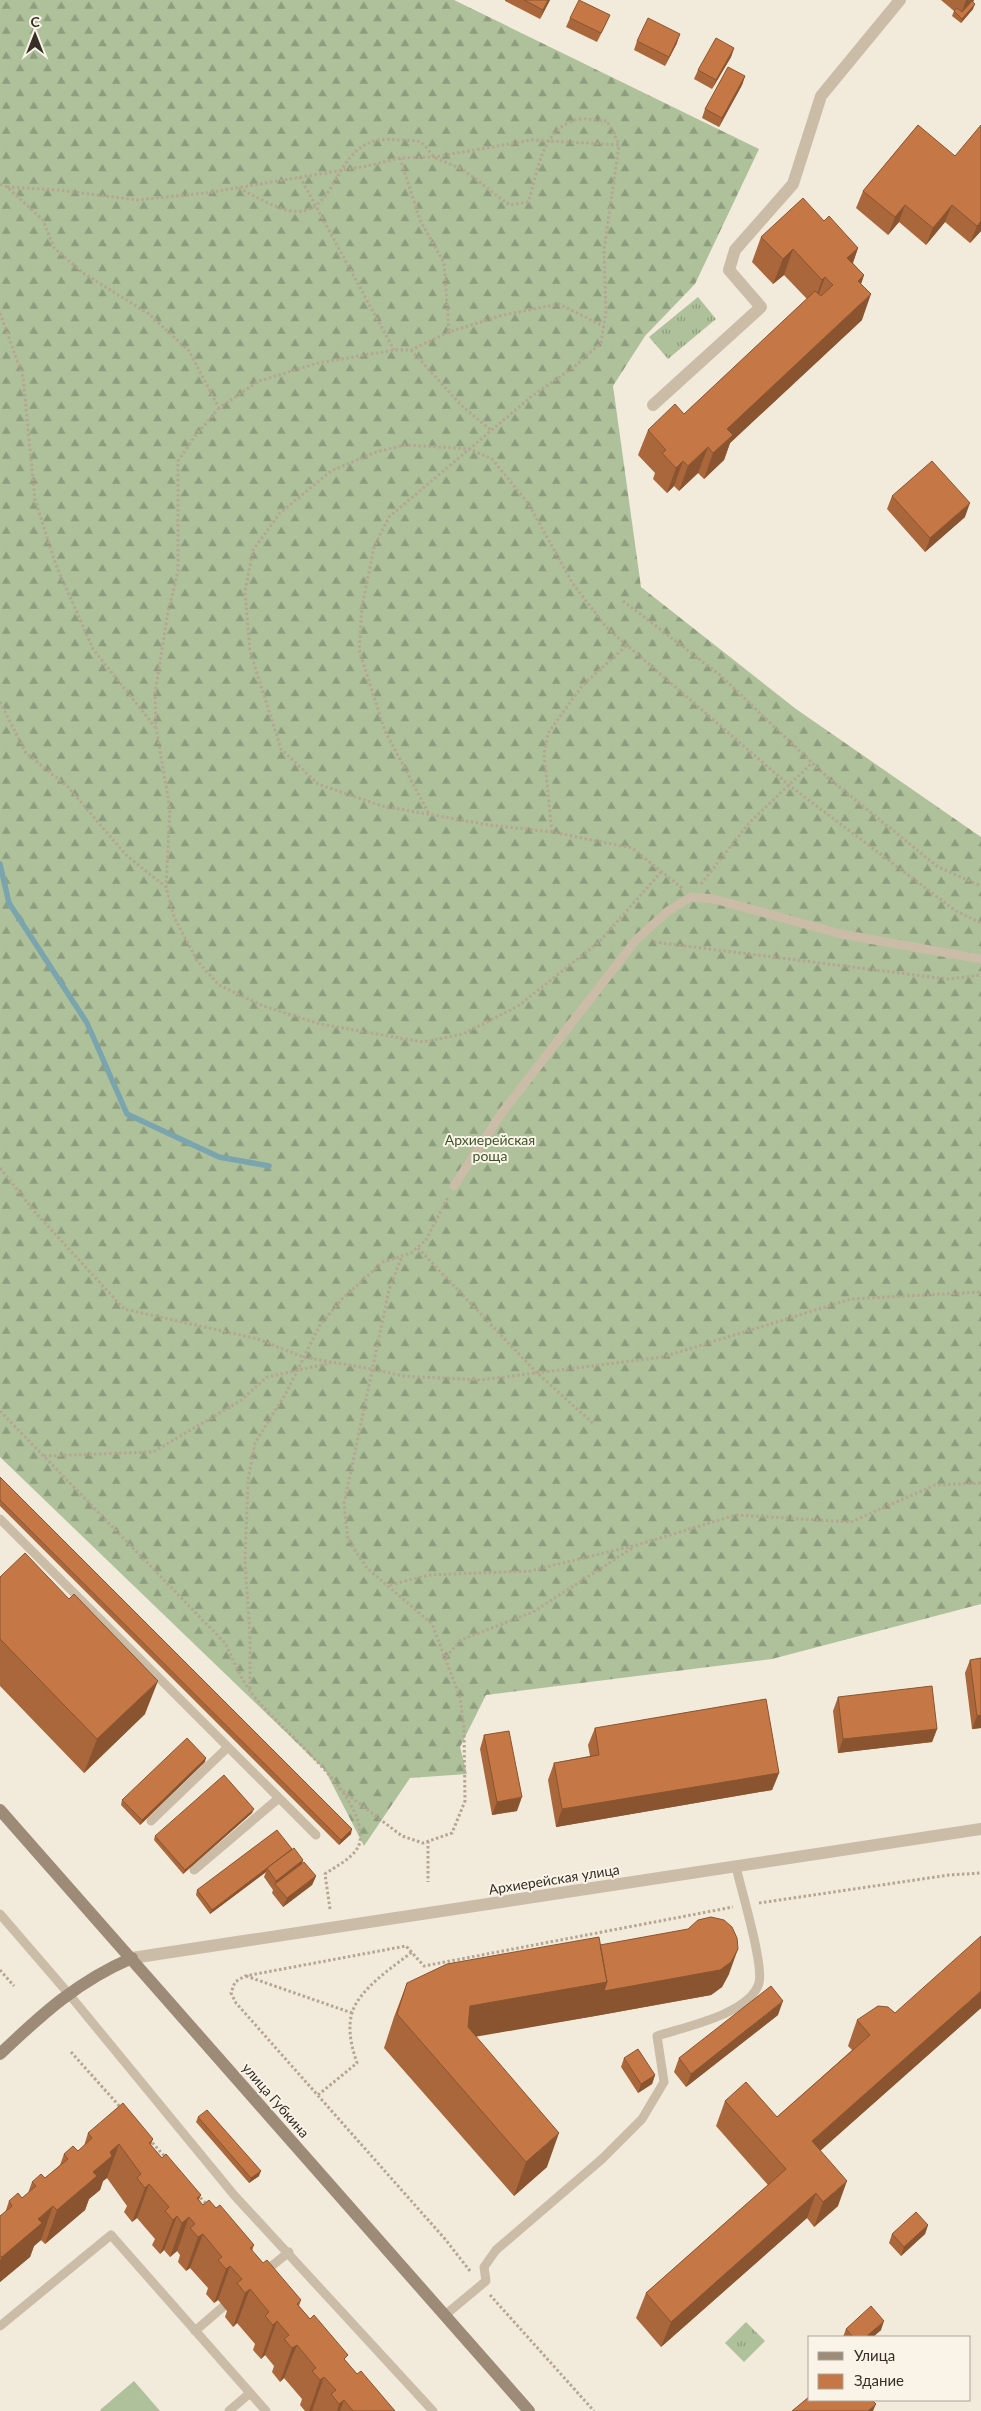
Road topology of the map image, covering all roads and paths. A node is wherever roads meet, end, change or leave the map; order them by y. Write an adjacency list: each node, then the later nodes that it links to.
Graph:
1 (900, 0): 17 (street)
2 (549, 142): 3 (path); 3 (path); 4 (path); 4 (path)
3 (619, 145): 13 (path)
4 (434, 157): 5 (path); 6 (path)
5 (400, 158): 6 (path); 14 (path)
6 (340, 170): 7 (path); 11 (path)
7 (300, 177): 10 (path); 11 (path)
8 (0, 184): 9 (path)
9 (7, 187): 10 (path); 18 (path)
10 (237, 188): 11 (path)
11 (314, 205): 15 (path)
12 (0, 313): 24 (path)
13 (603, 326): 14 (path); 19 (path)
14 (449, 332): 16 (path)
15 (394, 350): 16 (path); 18 (path)
16 (411, 350): 19 (path)
17 (653, 405)
18 (219, 408): 24 (path)
19 (492, 431): 20 (path)
20 (469, 449): 22 (path); 27 (path); 27 (path)
21 (623, 601): 25 (path)
22 (627, 645): 26 (path); 28 (path)
23 (0, 702): 31 (path)
24 (156, 727): 31 (path)
25 (812, 763): 26 (path); 30 (path)
26 (790, 786): 32 (path); 33 (path)
27 (429, 814): 28 (path)
28 (552, 832): 29 (path)
29 (662, 871): 31 (path); 32 (path)
30 (981, 886)
31 (166, 887)
32 (691, 897): 34 (lane); 35 (lane)
33 (981, 923)
34 (636, 940): 36 (path); 38 (lane)
35 (981, 959)
36 (981, 975)
37 (0, 1168): 42 (path)
38 (454, 1186): 39 (path)
39 (418, 1248): 40 (path); 46 (path)
40 (402, 1256): 42 (path); 44 (path)
41 (981, 1292): 46 (path)
42 (303, 1357): 43 (path); 45 (path)
43 (333, 1363): 44 (path); 45 (path)
44 (372, 1368): 46 (path); 53 (path)
45 (297, 1371): 49 (path); 55 (path)
46 (536, 1372): 48 (path)
47 (0, 1411): 49 (path)
48 (594, 1425)
49 (44, 1456): 55 (path)
50 (981, 1483): 52 (path)
51 (0, 1519): 56 (lane)
52 (637, 1545): 53 (path); 54 (path)
53 (389, 1586): 54 (path)
54 (446, 1657): 63 (path)
55 (250, 1690): 57 (path)
56 (228, 1747): 58 (lane); 60 (lane)
57 (339, 1788): 63 (path); 69 (path)
58 (279, 1798): 62 (lane); 65 (lane)
59 (0, 1810): 72 (main road, улица Губкина)
60 (151, 1821)
61 (981, 1829): 64 (street, Архиерейская улица)
62 (316, 1835)
63 (428, 1841): 67 (path)
64 (736, 1866): 68 (lane); 72 (street, Архиерейская улица)
65 (194, 1870)
66 (981, 1873): 68 (path)
67 (428, 1882)
68 (744, 1905): 71 (path); 88 (lane)
69 (330, 1909)
70 (0, 1914): 76 (lane)
71 (412, 1952): 74 (path); 77 (path)
72 (132, 1958): 76 (main road); 90 (main road, улица Губкина)
73 (0, 1970): 75 (path)
74 (246, 1976): 77 (path); 80 (path)
75 (14, 1986)
76 (68, 1992): 79 (main road); 86 (lane)
77 (352, 2012): 80 (path)
78 (71, 2052): 81 (path)
79 (0, 2054)
80 (318, 2095): 88 (path)
81 (124, 2111)
82 (143, 2133): 83 (path)
83 (169, 2162)
84 (195, 2191): 85 (path)
85 (214, 2213)
86 (288, 2252): 87 (lane); 96 (lane)
87 (259, 2277)
88 (480, 2284): 90 (lane); 98 (path)
89 (224, 2306): 92 (lane)
90 (445, 2315): 97 (main road, улица Губкина)
91 (0, 2326): 92 (lane)
92 (195, 2330): 93 (lane)
93 (250, 2393): 94 (lane); 95 (lane)
94 (229, 2411)
95 (266, 2411)
96 (433, 2411)
97 (529, 2411)
98 (594, 2411)

